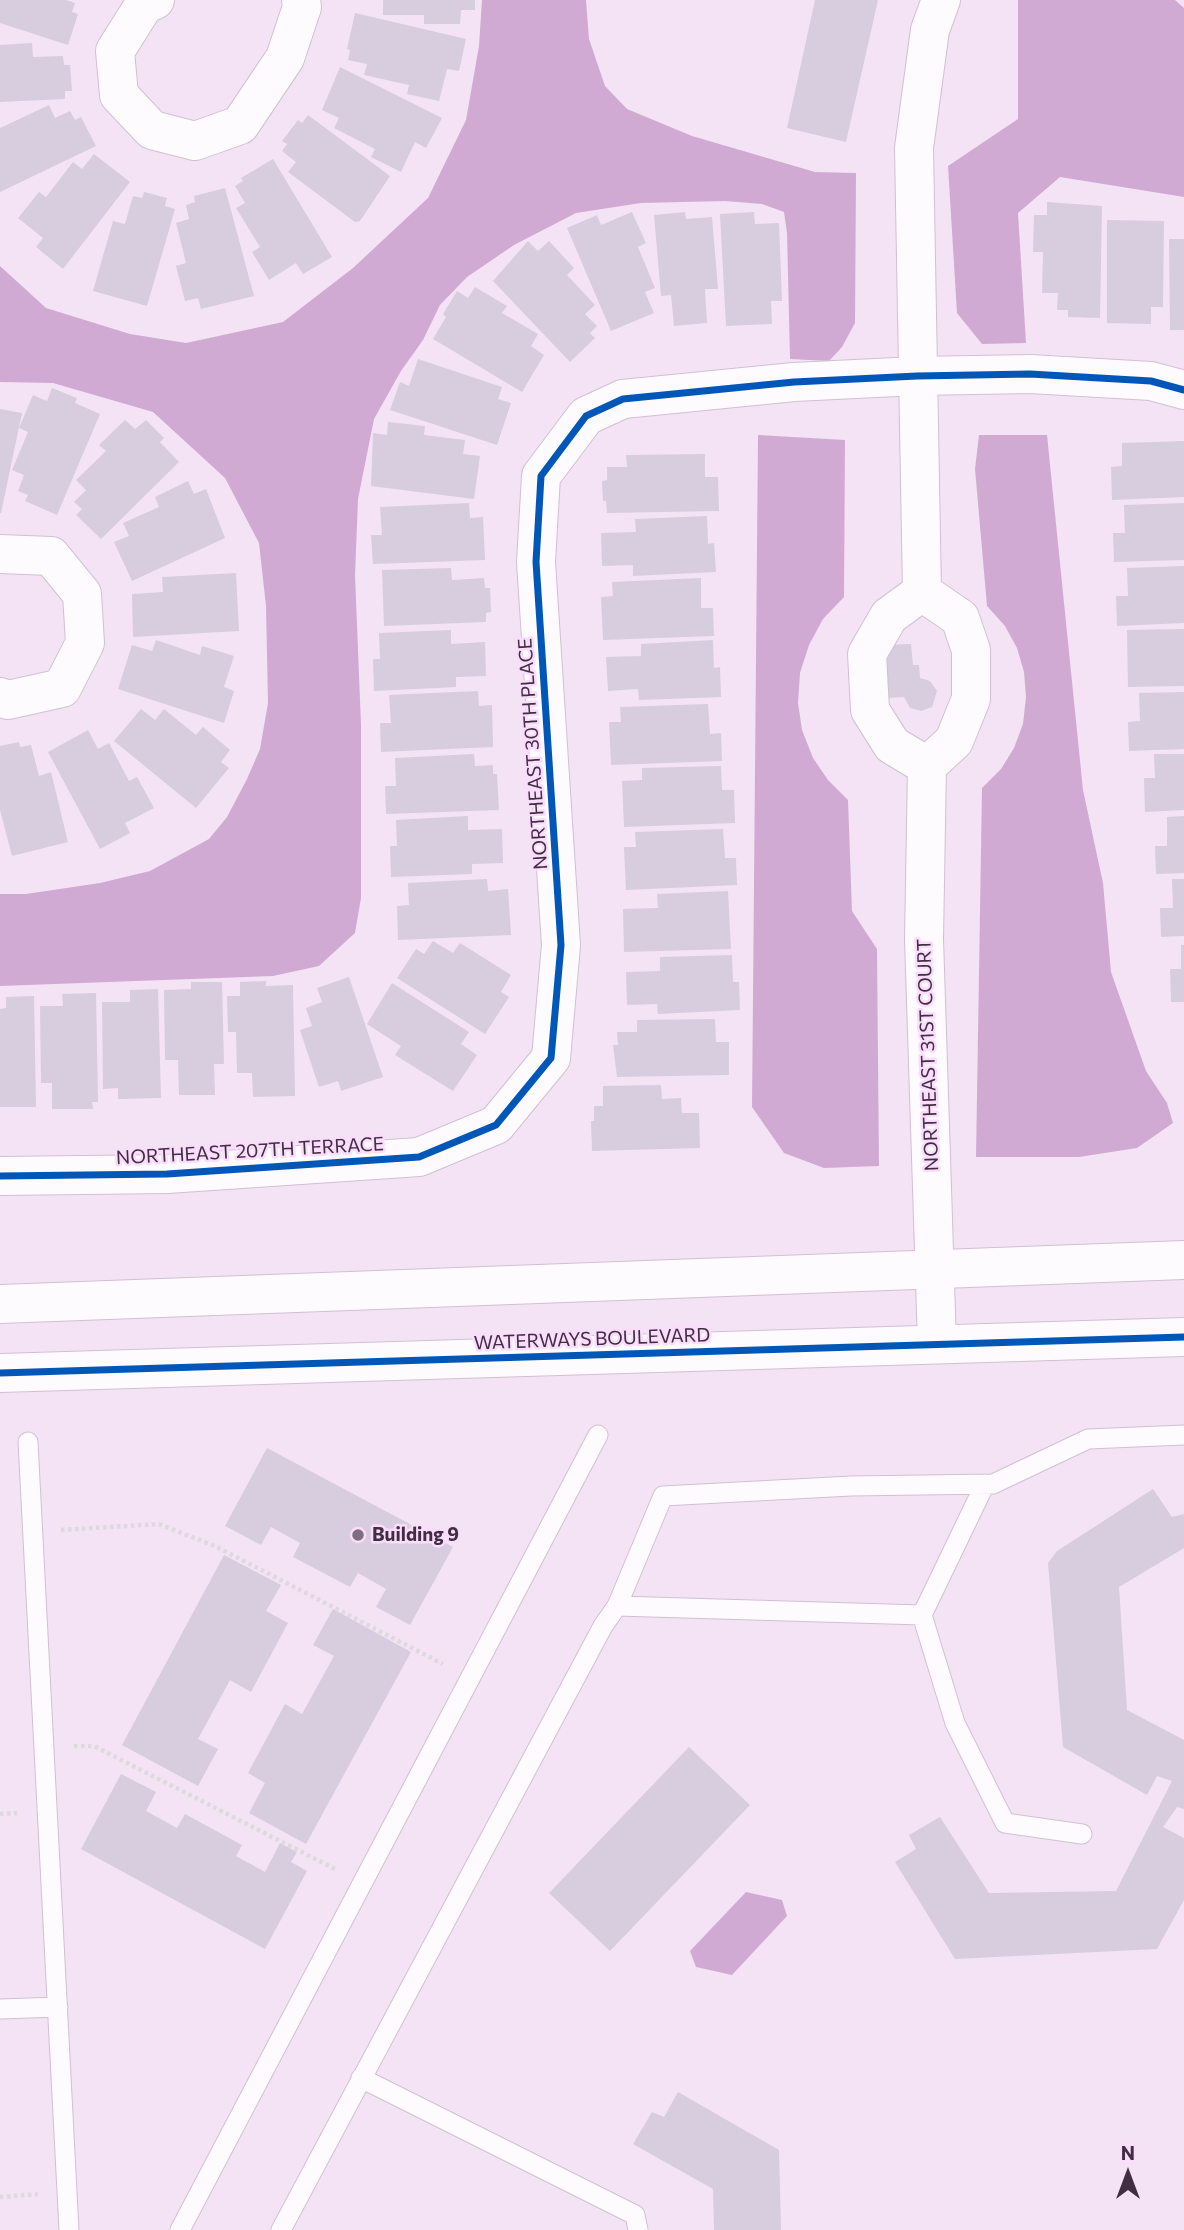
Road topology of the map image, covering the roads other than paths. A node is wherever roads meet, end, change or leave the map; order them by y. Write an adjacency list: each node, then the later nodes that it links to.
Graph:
1 (155, 0): 2 (street)
2 (301, 0)
3 (940, 0): 4 (street)
4 (917, 376): 5 (street, NORTHEAST 30TH PLACE); 7 (street); 10 (street, NORTHEAST 30TH PLACE)
5 (1184, 390)
6 (0, 554): 8 (street)
7 (922, 592): 9 (street); 9 (street)
8 (0, 697)
9 (926, 766): 13 (street, NORTHEAST 31ST COURT)
10 (496, 1125): 11 (street, NORTHEAST 207TH TERRACE)
11 (0, 1176)
12 (1184, 1260): 13 (street)
13 (934, 1268): 14 (street); 16 (street, NORTHEAST 31ST COURT)
14 (0, 1304)
15 (1184, 1337): 16 (street, WATERWAYS BOULEVARD)
16 (937, 1344): 17 (street, WATERWAYS BOULEVARD)
17 (0, 1373)
18 (598, 1435): 29 (lane)
19 (1184, 1435): 21 (lane)
20 (28, 1442): 25 (lane)
21 (985, 1484): 22 (lane); 23 (lane)
22 (617, 1606): 23 (lane); 27 (lane)
23 (922, 1615): 24 (lane)
24 (1082, 1834)
25 (58, 2007): 26 (lane); 28 (lane)
26 (0, 2009)
27 (361, 2078): 30 (lane); 31 (lane)
28 (69, 2230)
29 (180, 2230)
30 (281, 2230)
31 (638, 2230)

